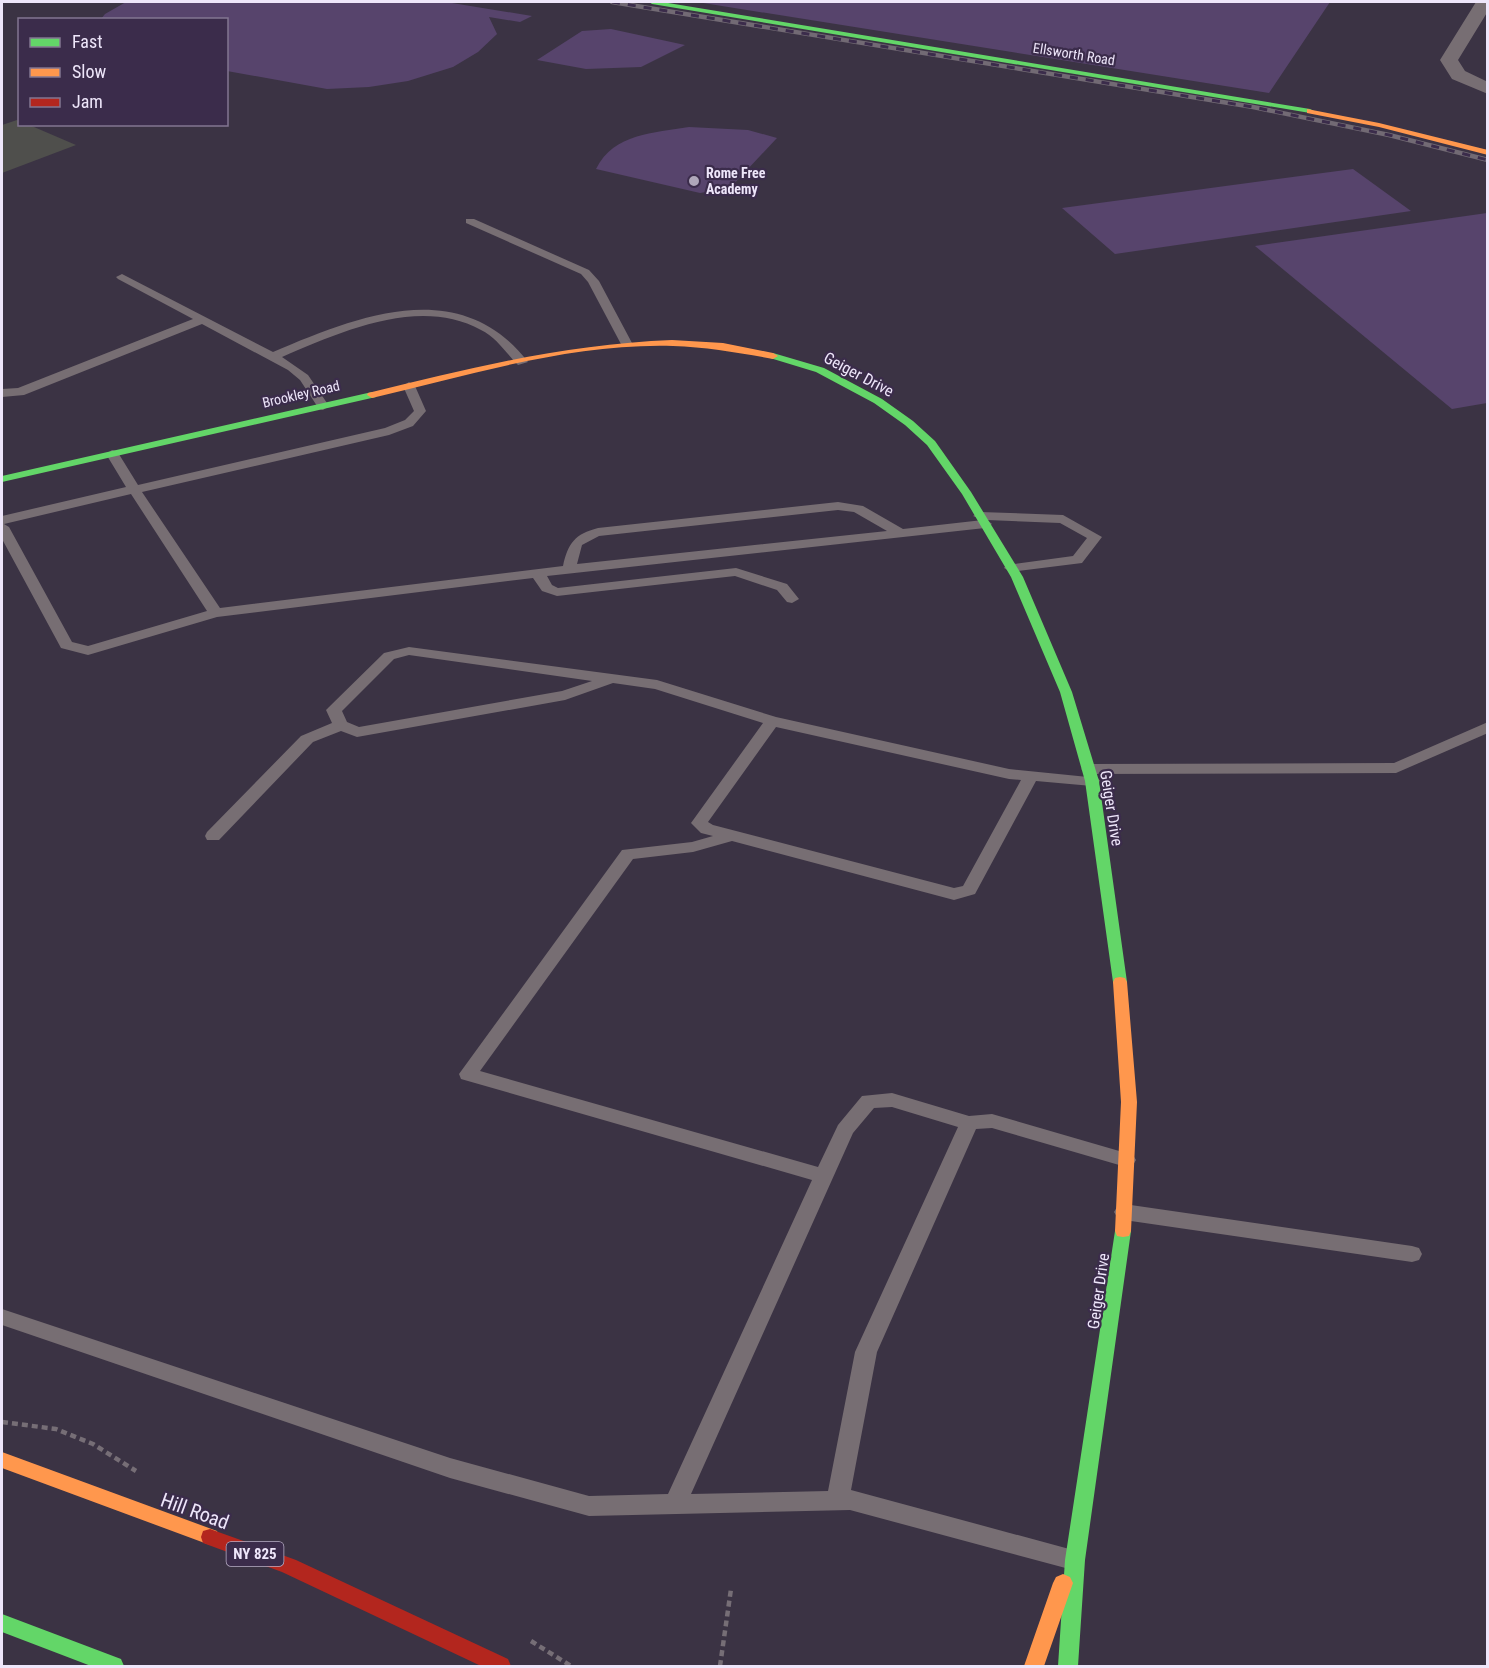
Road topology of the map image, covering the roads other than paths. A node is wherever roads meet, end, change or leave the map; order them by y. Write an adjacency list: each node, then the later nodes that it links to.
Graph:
1 (652, 2): 4 (street, Ellsworth Road)
2 (1484, 2): 3 (street)
3 (1488, 88)
4 (1488, 153)
5 (470, 221): 8 (lane)
6 (122, 277): 7 (lane)
7 (202, 320): 10 (lane); 13 (lane)
8 (626, 343): 9 (street, Geiger Drive); 19 (street, Geiger Drive)
9 (609, 345): 11 (street, Brookley Road)
10 (272, 357): 11 (lane); 14 (lane)
11 (522, 362): 12 (street, Brookley Road)
12 (409, 386): 14 (street, Brookley Road); 17 (lane)
13 (2, 393)
14 (323, 406): 15 (street, Brookley Road)
15 (112, 454): 16 (street, Brookley Road); 17 (lane)
16 (2, 479)
17 (134, 488): 18 (lane); 26 (lane)
18 (2, 520)
19 (982, 520): 21 (lane); 22 (street, Geiger Drive); 22 (lane)
20 (2, 527): 26 (lane)
21 (901, 533): 23 (lane); 23 (lane)
22 (1011, 568): 31 (street, Geiger Drive)
23 (569, 570): 24 (lane)
24 (538, 574): 25 (lane); 26 (lane)
25 (792, 599)
26 (216, 613)
27 (611, 679): 28 (lane); 29 (lane); 29 (lane)
28 (772, 721): 32 (lane); 34 (lane)
29 (341, 725): 33 (lane)
30 (1488, 727): 31 (lane)
31 (1091, 775): 32 (lane); 36 (street, Geiger Drive)
32 (1031, 776): 34 (lane)
33 (213, 836)
34 (730, 836): 37 (lane)
35 (969, 1123): 36 (lane); 37 (lane); 42 (lane)
36 (1126, 1160): 38 (street, Geiger Drive)
37 (824, 1176): 43 (lane)
38 (1124, 1212): 39 (lane); 44 (street, Geiger Drive)
39 (1412, 1254)
40 (2, 1317): 43 (lane)
41 (2, 1460): 47 (street, Hill Road / NY 825)
42 (838, 1500): 43 (lane); 44 (lane)
43 (675, 1504)
44 (1075, 1560): 48 (street, Geiger Drive); 49 (street, Geiger Drive)
45 (2, 1623): 46 (street)
46 (114, 1666)
47 (501, 1666)
48 (1034, 1666)
49 (1068, 1666)

